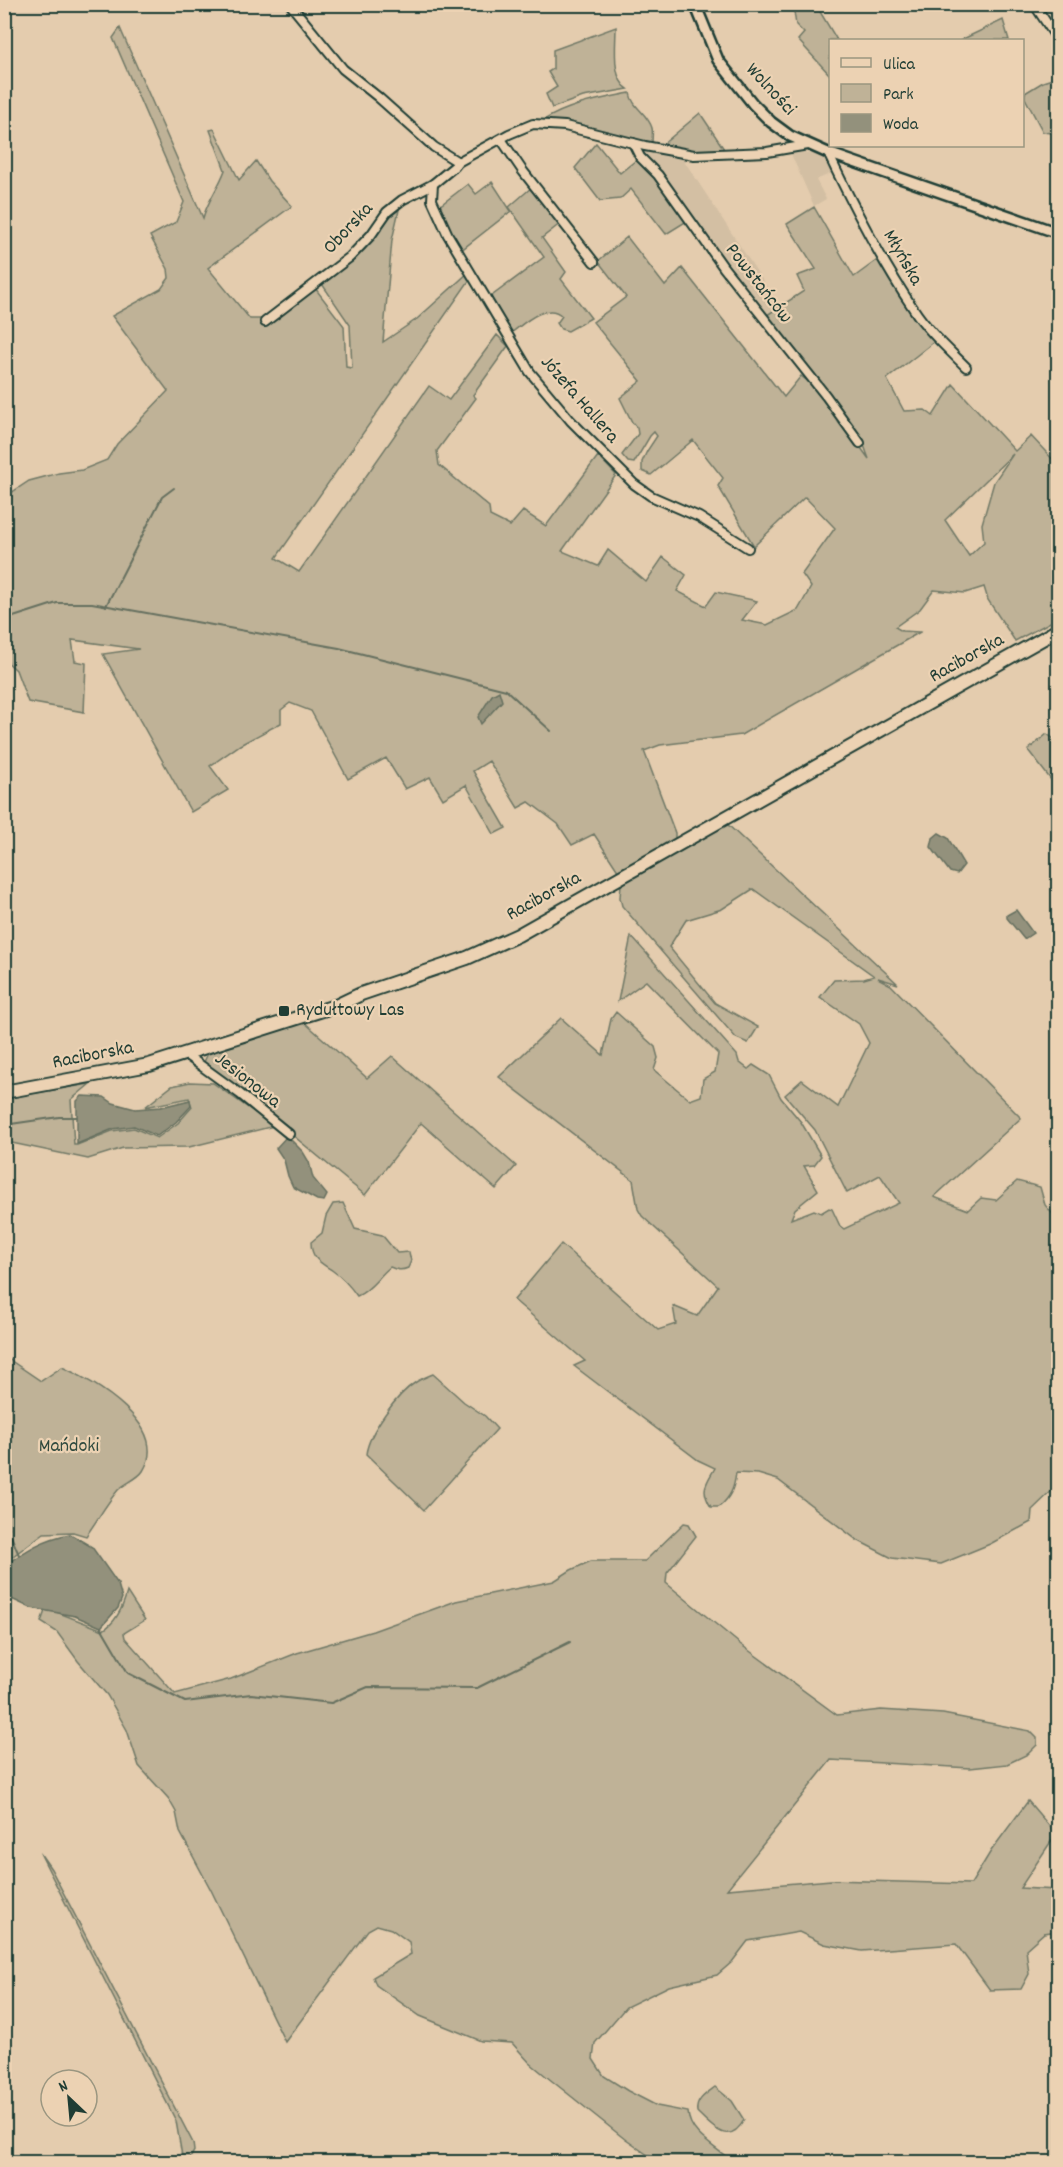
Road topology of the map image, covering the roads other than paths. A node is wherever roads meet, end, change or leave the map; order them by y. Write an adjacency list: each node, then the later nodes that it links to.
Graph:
1 (290, 4): 11 (street)
2 (695, 4): 7 (street, Wolności)
3 (1034, 4): 4 (street)
4 (1059, 40)
5 (501, 139): 6 (street); 11 (street); 14 (street)
6 (633, 143): 8 (street); 10 (street, Powstańców)
7 (808, 145): 8 (street); 9 (street, Wolności)
8 (645, 146): 10 (street)
9 (828, 153): 13 (street, Wolności); 16 (street, Młyńska)
10 (640, 157): 17 (street, Powstańców)
11 (458, 162): 12 (street, Oborska)
12 (433, 184): 15 (street, Oborska); 18 (street, Józefa Hallera)
13 (1059, 233)
14 (594, 262)
15 (265, 322)
16 (966, 366)
17 (860, 443)
18 (748, 548)
19 (1059, 630): 20 (main road, Raciborska)
20 (185, 1054): 21 (main road, Raciborska); 22 (street, Jesionowa)
21 (4, 1092)
22 (289, 1134)

